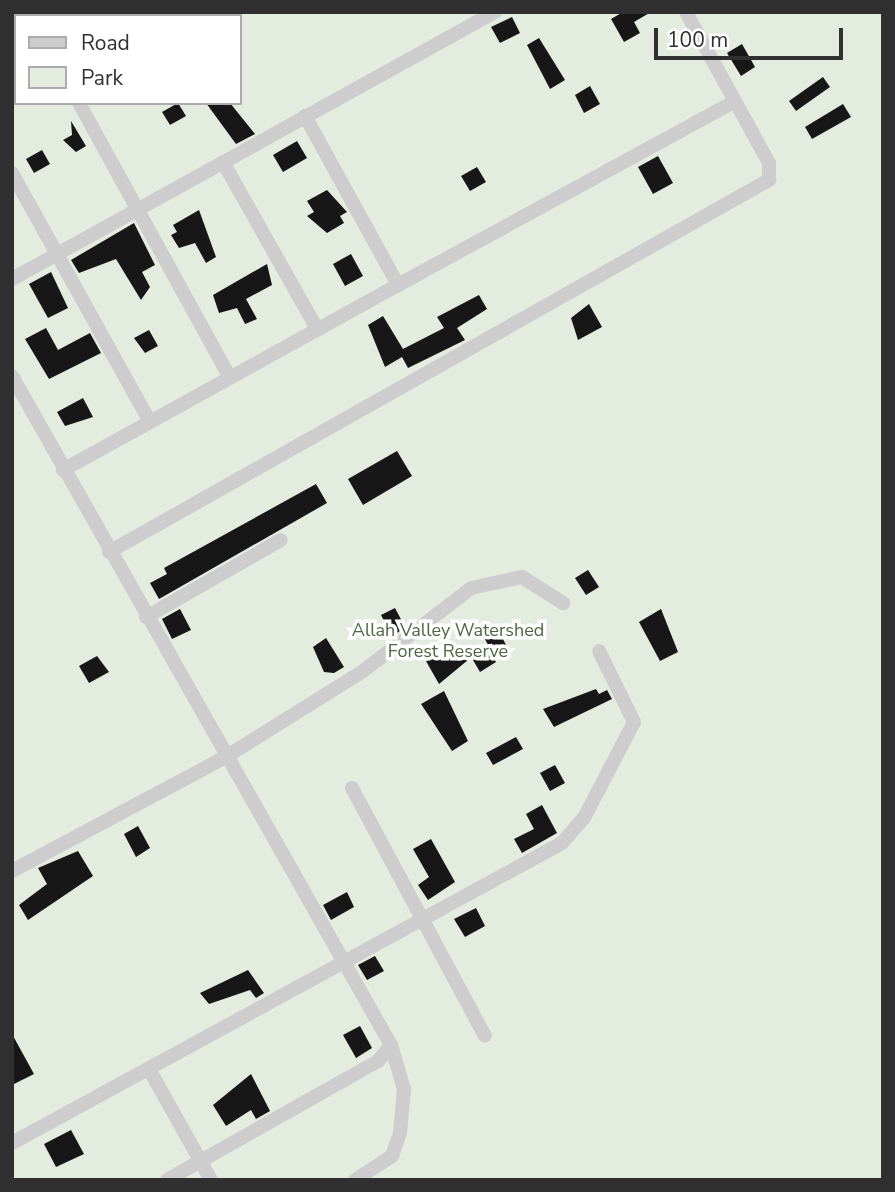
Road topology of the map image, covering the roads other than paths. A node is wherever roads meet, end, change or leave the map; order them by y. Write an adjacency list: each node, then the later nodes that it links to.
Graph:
1 (495, 12): 5 (street)
2 (686, 12): 3 (street)
3 (734, 102): 11 (street); 18 (street)
4 (80, 105): 8 (street)
5 (305, 116): 6 (street); 11 (street)
6 (223, 162): 8 (street); 12 (street)
7 (12, 173): 9 (street)
8 (139, 210): 9 (street); 14 (street)
9 (59, 255): 10 (street); 15 (street)
10 (12, 279)
11 (398, 285): 12 (street)
12 (317, 329): 14 (street)
13 (12, 376): 16 (street)
14 (229, 376): 15 (street)
15 (149, 421): 16 (street)
16 (63, 470): 18 (street)
17 (281, 540): 20 (street)
18 (109, 552): 20 (street)
19 (562, 603): 22 (street)
20 (146, 617): 22 (street)
21 (599, 651): 25 (street)
22 (224, 758): 24 (street); 26 (street)
23 (352, 788): 25 (street)
24 (12, 871)
25 (426, 922): 26 (street); 27 (street)
26 (344, 964): 28 (street); 29 (street)
27 (485, 1035)
28 (391, 1045): 31 (street); 34 (street)
29 (149, 1069): 30 (street); 31 (street)
30 (12, 1143)
31 (201, 1162): 32 (street); 33 (street)
32 (167, 1180)
33 (211, 1180)
34 (355, 1180)

